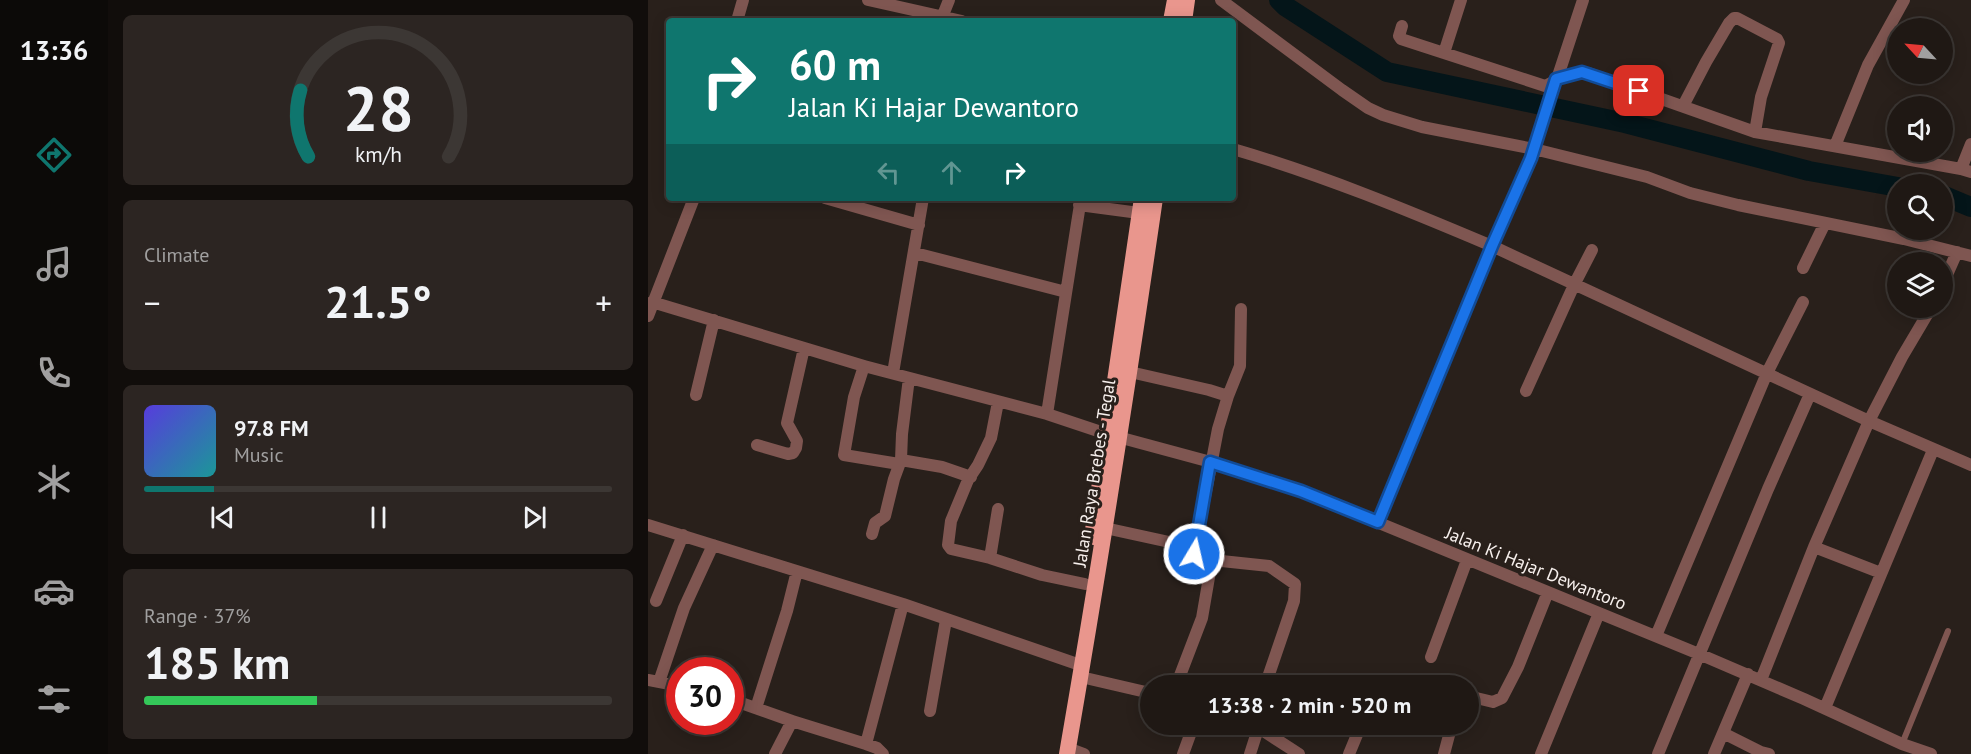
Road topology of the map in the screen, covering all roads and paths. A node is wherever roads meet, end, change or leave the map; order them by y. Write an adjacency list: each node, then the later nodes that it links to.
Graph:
1 (743, 0): 11 (street)
2 (868, 0): 10 (street)
3 (949, 0): 10 (street)
4 (1175, 0): 13 (highway)
5 (1187, 0): 14 (highway)
6 (1221, 0): 21 (street)
7 (1461, 0): 16 (street)
8 (1583, 0): 17 (street)
9 (1904, 0): 22 (street)
10 (943, 15): 12 (street)
11 (738, 18)
12 (952, 18)
13 (1172, 18)
14 (1184, 18)
15 (1402, 26): 16 (street)
16 (1444, 53): 17 (street)
17 (1556, 79): 18 (street); 21 (street)
18 (1683, 106): 19 (street); 19 (street)
19 (1755, 132): 22 (street)
20 (1971, 144): 24 (street)
21 (1536, 145): 31 (street); 33 (street)
22 (1835, 146): 24 (street)
23 (1236, 150): 33 (street)
24 (1966, 171)
25 (693, 201): 42 (street)
26 (835, 201): 32 (street)
27 (923, 201): 32 (street)
28 (1155, 201): 50 (highway, Jalan Raya Brebes - Tegal)
29 (1080, 202): 30 (street); 41 (street)
30 (1140, 205): 61 (highway, Jalan Raya Brebes - Tegal)
31 (1825, 223): 35 (street); 39 (street)
32 (919, 225): 36 (street)
33 (1492, 246): 40 (street); 69 (street)
34 (1592, 250): 40 (street)
35 (1957, 252): 37 (street); 38 (street)
36 (915, 253): 41 (street); 51 (street)
37 (1971, 256)
38 (1953, 261)
39 (1803, 268)
40 (1574, 285): 52 (street); 54 (street)
41 (1066, 292): 59 (street)
42 (652, 302): 45 (street); 47 (street, Jalan Ki Hajar Dewantoro)
43 (1803, 302): 52 (street)
44 (1241, 309): 57 (street)
45 (648, 316)
46 (1926, 318): 60 (street)
47 (714, 320): 48 (street, Jalan Ki Hajar Dewantoro); 56 (street)
48 (804, 348): 49 (street, Jalan Ki Hajar Dewantoro); 62 (street)
49 (864, 366): 51 (street, Jalan Ki Hajar Dewantoro); 64 (street)
50 (1130, 372): 57 (street); 61 (highway, Jalan Raya Brebes - Tegal)
51 (893, 373): 53 (street, Jalan Ki Hajar Dewantoro)
52 (1767, 373): 55 (street); 89 (street)
53 (909, 378): 58 (street, Jalan Ki Hajar Dewantoro); 64 (street)
54 (1526, 391)
55 (1810, 394): 60 (street); 90 (street)
56 (696, 395)
57 (1228, 396): 65 (street)
58 (998, 402): 59 (street, Jalan Ki Hajar Dewantoro); 67 (street)
59 (1047, 414): 61 (street, Jalan Ki Hajar Dewantoro)
60 (1869, 421): 63 (street); 75 (street)
61 (1114, 436): 65 (street, Jalan Ki Hajar Dewantoro); 71 (highway, Jalan Raya Brebes - Tegal); 82 (highway, Jalan Raya Brebes - Tegal)
62 (757, 445)
63 (1933, 450): 66 (street); 81 (street)
64 (900, 462): 67 (street); 72 (street)
65 (1210, 462): 69 (street, Jalan Ki Hajar Dewantoro); 76 (street)
66 (1971, 465)
67 (971, 477): 77 (street)
68 (998, 508): 77 (street)
69 (1378, 522): 79 (street, Jalan Ki Hajar Dewantoro)
70 (648, 525): 73 (street)
71 (1105, 528): 76 (street); 92 (highway, Jalan Raya Brebes - Tegal)
72 (872, 534)
73 (683, 535): 74 (street); 84 (street)
74 (713, 545): 80 (street); 97 (street)
75 (1814, 547): 81 (street); 96 (street)
76 (1194, 554): 78 (street)
77 (990, 558): 82 (street)
78 (1212, 560): 94 (street); 95 (street)
79 (1467, 560): 83 (street, Jalan Ki Hajar Dewantoro); 91 (street)
80 (797, 571): 85 (street); 101 (street)
81 (1881, 573): 102 (street)
82 (1085, 584): 92 (highway, Jalan Raya Brebes - Tegal)
83 (1548, 592): 86 (street, Jalan Ki Hajar Dewantoro); 99 (street)
84 (656, 601)
85 (903, 604): 87 (street); 111 (street)
86 (1599, 613): 89 (street, Jalan Ki Hajar Dewantoro); 122 (street)
87 (946, 620): 92 (street); 103 (street)
88 (1948, 631): 112 (lane)
89 (1656, 636): 90 (street, Jalan Ki Hajar Dewantoro)
90 (1698, 654): 93 (street, Jalan Ki Hajar Dewantoro); 123 (street)
91 (1431, 657)
92 (1079, 669): 98 (street); 113 (highway, Jalan Raya Brebes - Tegal)
93 (1748, 674): 96 (street, Jalan Ki Hajar Dewantoro); 105 (street)
94 (1180, 675)
95 (1269, 675)
96 (1761, 680): 102 (street, Jalan Ki Hajar Dewantoro)
97 (654, 681)
98 (1140, 690)
99 (1479, 699)
100 (744, 704): 101 (street)
101 (756, 708): 104 (street)
102 (1825, 708): 112 (street, Jalan Ki Hajar Dewantoro)
103 (930, 711)
104 (792, 721): 111 (street); 114 (street)
105 (1723, 733): 124 (street); 125 (street)
106 (1190, 735): 117 (street)
107 (1251, 735): 118 (street)
108 (1267, 735): 119 (street)
109 (1357, 735): 120 (street)
110 (1449, 735): 121 (street)
111 (866, 744): 115 (street)
112 (1902, 744): 126 (street, Jalan Ki Hajar Dewantoro)
113 (1064, 752): 116 (street)
114 (775, 754)
115 (884, 754)
116 (1084, 754)
117 (1183, 754)
118 (1250, 754)
119 (1299, 754)
120 (1349, 754)
121 (1444, 754)
122 (1541, 754)
123 (1658, 754)
124 (1714, 754)
125 (1769, 754)
126 (1931, 754)

